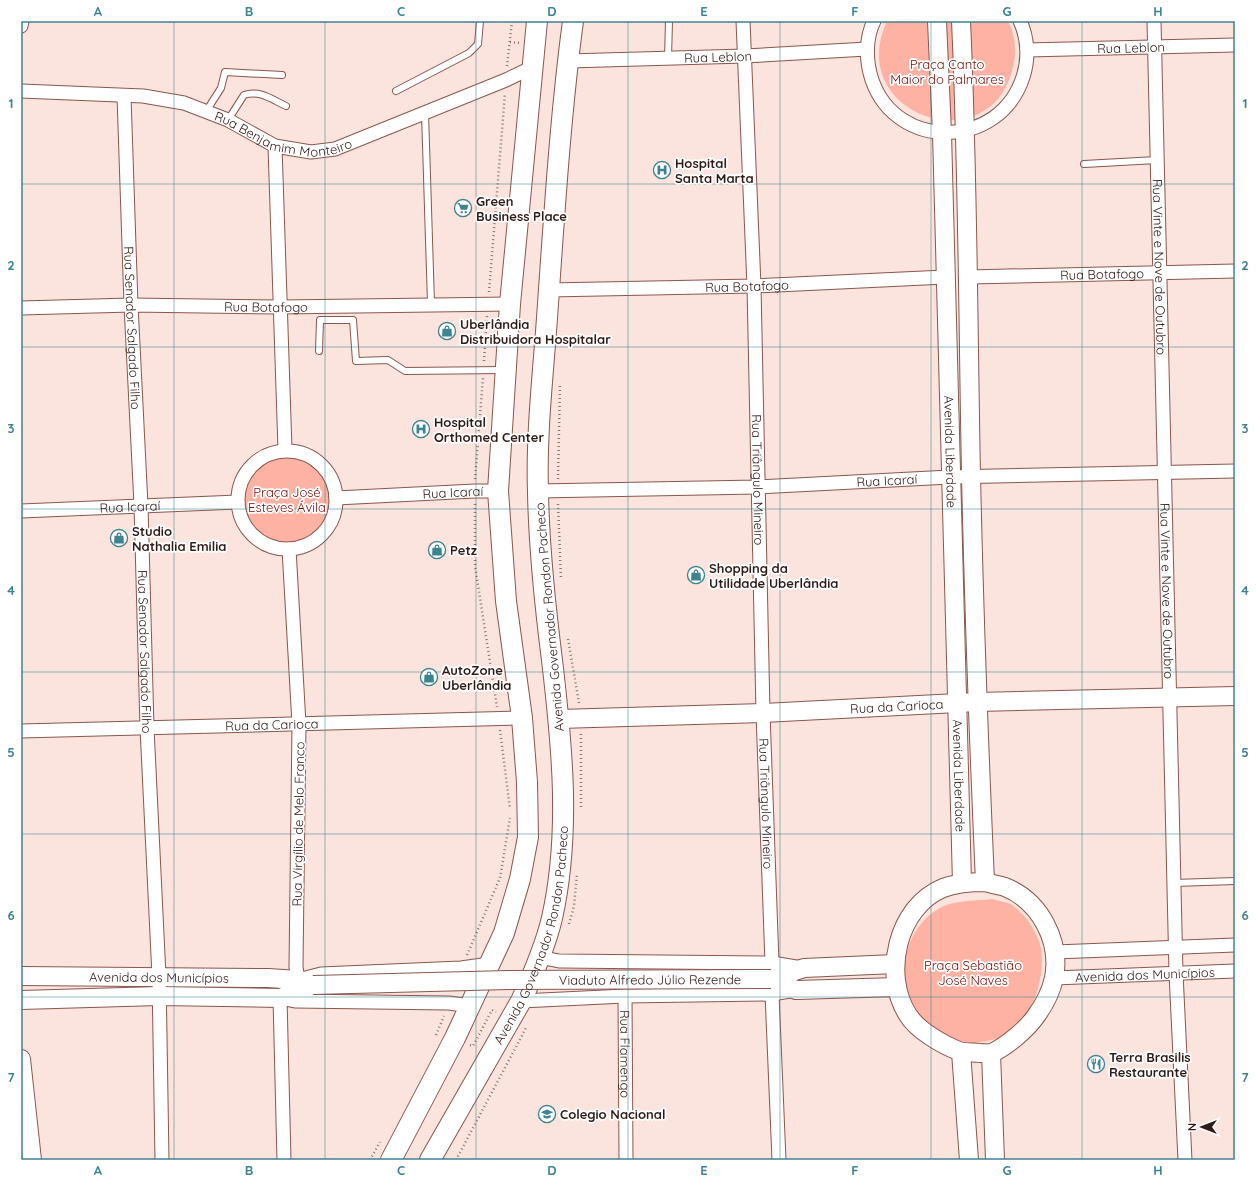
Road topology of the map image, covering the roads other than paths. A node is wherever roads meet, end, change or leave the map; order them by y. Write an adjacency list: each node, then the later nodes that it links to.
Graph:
1 (22, 21): 12 (street)
2 (480, 21): 23 (lane)
3 (537, 21): 20 (main road, Avenida Governador Rondon Pacheco)
4 (573, 21): 19 (main road, Avenida Governador Rondon Pacheco)
5 (669, 21): 18 (lane)
6 (743, 21): 17 (street, Rua Triângulo Mineiro)
7 (874, 21): 15 (street)
8 (937, 21): 30 (street, Avenida Liberdade)
9 (961, 21): 29 (street, Avenida Liberdade)
10 (1020, 21): 16 (street)
11 (1154, 21): 14 (street, Rua Vinte e Nove de Outubro)
12 (21, 26)
13 (1235, 45): 14 (street, Rua Leblon)
14 (1155, 47): 16 (street, Rua Leblon); 32 (street, Rua Vinte e Nove de Outubro)
15 (867, 49): 17 (street, Rua Leblon); 30 (street)
16 (1027, 50): 29 (street)
17 (745, 56): 18 (street, Rua Leblon); 38 (street, Rua Triângulo Mineiro)
18 (668, 58): 19 (street, Rua Leblon)
19 (568, 61): 39 (main road, Avenida Governador Rondon Pacheco)
20 (532, 67): 27 (street, Rua Benjamim Monteiro); 41 (main road, Avenida Governador Rondon Pacheco)
21 (282, 75): 26 (lane)
22 (21, 91): 24 (street, Rua Benjamim Monteiro)
23 (396, 91)
24 (124, 96): 26 (street, Rua Benjamim Monteiro); 42 (street, Rua Senador Salgado Filho)
25 (286, 106): 28 (lane)
26 (207, 110): 28 (street, Rua Benjamim Monteiro)
27 (425, 113): 31 (street, Rua Benjamim Monteiro); 40 (lane)
28 (228, 120): 31 (street, Rua Benjamim Monteiro)
29 (966, 131): 30 (street); 37 (street, Avenida Liberdade)
30 (942, 134): 36 (street, Avenida Liberdade)
31 (276, 146): 43 (street)
32 (1157, 160): 33 (lane); 35 (street, Rua Vinte e Nove de Outubro)
33 (1084, 164)
34 (1235, 271): 35 (street, Rua Botafogo)
35 (1160, 273): 37 (street, Rua Botafogo); 49 (street, Rua Vinte e Nove de Outubro)
36 (945, 277): 38 (street, Rua Botafogo); 50 (street, Avenida Liberdade)
37 (968, 277): 51 (street, Avenida Liberdade)
38 (754, 286): 39 (street, Rua Botafogo); 52 (street, Rua Triângulo Mineiro)
39 (549, 290): 54 (main road, Avenida Governador Rondon Pacheco)
40 (431, 303): 41 (street, Rua Botafogo); 43 (street, Rua Botafogo)
41 (510, 304): 46 (main road, Avenida Governador Rondon Pacheco)
42 (131, 305): 43 (street, Rua Botafogo); 44 (street, Rua Botafogo); 57 (street, Rua Senador Salgado Filho)
43 (280, 306): 47 (street)
44 (21, 308)
45 (319, 351): 46 (lane)
46 (506, 370): 53 (main road, Avenida Governador Rondon Pacheco)
47 (284, 450): 55 (street); 56 (street)
48 (1235, 471): 49 (street, Rua Icaraí)
49 (1165, 472): 51 (street, Rua Icaraí); 61 (street, Rua Vinte e Nove de Outubro)
50 (950, 477): 51 (street, Rua Icaraí); 52 (street, Rua Icaraí); 63 (street, Avenida Liberdade)
51 (971, 477): 62 (street, Avenida Liberdade)
52 (758, 487): 54 (street, Rua Icaraí); 64 (street, Rua Triângulo Mineiro)
53 (498, 491): 55 (street, Rua Icaraí); 65 (main road, Avenida Governador Rondon Pacheco)
54 (538, 491): 66 (main road, Avenida Governador Rondon Pacheco)
55 (336, 498): 59 (street)
56 (238, 502): 57 (street, Rua Icaraí); 59 (street)
57 (141, 505): 58 (street, Rua Icaraí); 68 (street, Rua Senador Salgado Filho)
58 (21, 511)
59 (289, 548): 67 (street, Rua Virgílio de Melo Franco)
60 (1235, 696): 61 (street, Rua da Carioca)
61 (1170, 697): 62 (street, Rua da Carioca); 73 (street, Rua Vinte e Nove de Outubro)
62 (977, 702): 63 (street, Rua da Carioca); 71 (street, Avenida Liberdade)
63 (956, 704): 64 (street, Rua da Carioca); 72 (street, Avenida Liberdade)
64 (763, 713): 66 (street, Rua da Carioca); 87 (street, Rua Triângulo Mineiro)
65 (522, 718): 67 (street, Rua da Carioca); 79 (main road, Avenida Governador Rondon Pacheco)
66 (560, 719): 77 (main road, Avenida Governador Rondon Pacheco)
67 (299, 724): 68 (street, Rua da Carioca); 88 (street, Rua Virgílio de Melo Franco)
68 (147, 728): 69 (street, Rua da Carioca); 85 (street, Rua Senador Salgado Filho)
69 (21, 731)
70 (1235, 881): 73 (lane)
71 (985, 882): 72 (street); 76 (street)
72 (962, 883): 80 (street)
73 (1174, 884): 75 (street, Rua Vinte e Nove de Outubro)
74 (1235, 944): 75 (street, Avenida dos Municípios)
75 (1175, 948): 76 (street, Avenida dos Municípios); 83 (street, Rua Vinte e Nove de Outubro)
76 (1055, 952): 86 (street)
77 (539, 957): 78 (street); 95 (main road, Avenida Governador Rondon Pacheco)
78 (589, 962): 87 (street); 93 (street)
79 (490, 964): 81 (street, Avenida dos Municípios); 97 (main road, Avenida Governador Rondon Pacheco)
80 (895, 964): 87 (street); 89 (street)
81 (415, 970): 88 (street, Avenida dos Municípios); 96 (street)
82 (1235, 971): 83 (street, Avenida dos Municípios)
83 (1176, 973): 86 (street, Avenida dos Municípios); 110 (street, Rua Vinte e Nove de Outubro)
84 (21, 976): 85 (street, Avenida dos Municípios)
85 (159, 976): 88 (street, Avenida dos Municípios); 90 (street, Rua Senador Salgado Filho)
86 (1054, 978): 99 (street)
87 (772, 979): 88 (street, Viaduto Alfredo Júlio Rezende, bridge); 89 (street); 91 (street); 107 (street, Rua Triângulo Mineiro)
88 (305, 982): 92 (street, Avenida dos Municípios)
89 (897, 987): 98 (street)
90 (159, 996): 92 (street, Avenida dos Municípios); 94 (street, Avenida dos Municípios); 102 (street, Rua Senador Salgado Filho)
91 (625, 996): 93 (street); 106 (street, Rua Flamengo)
92 (280, 998): 96 (street, Avenida dos Municípios); 103 (street)
93 (587, 998): 95 (street)
94 (21, 1000)
95 (521, 1001): 105 (main road, Avenida Governador Rondon Pacheco)
96 (418, 1002): 97 (street, Avenida dos Municípios)
97 (470, 1006): 104 (main road, Avenida Governador Rondon Pacheco)
98 (961, 1052): 99 (street); 108 (street)
99 (991, 1053): 109 (street)
100 (21, 1059): 101 (street)
101 (32, 1160)
102 (162, 1160)
103 (284, 1160)
104 (391, 1160)
105 (430, 1160)
106 (626, 1160)
107 (779, 1160)
108 (970, 1160)
109 (995, 1160)
110 (1185, 1160)

